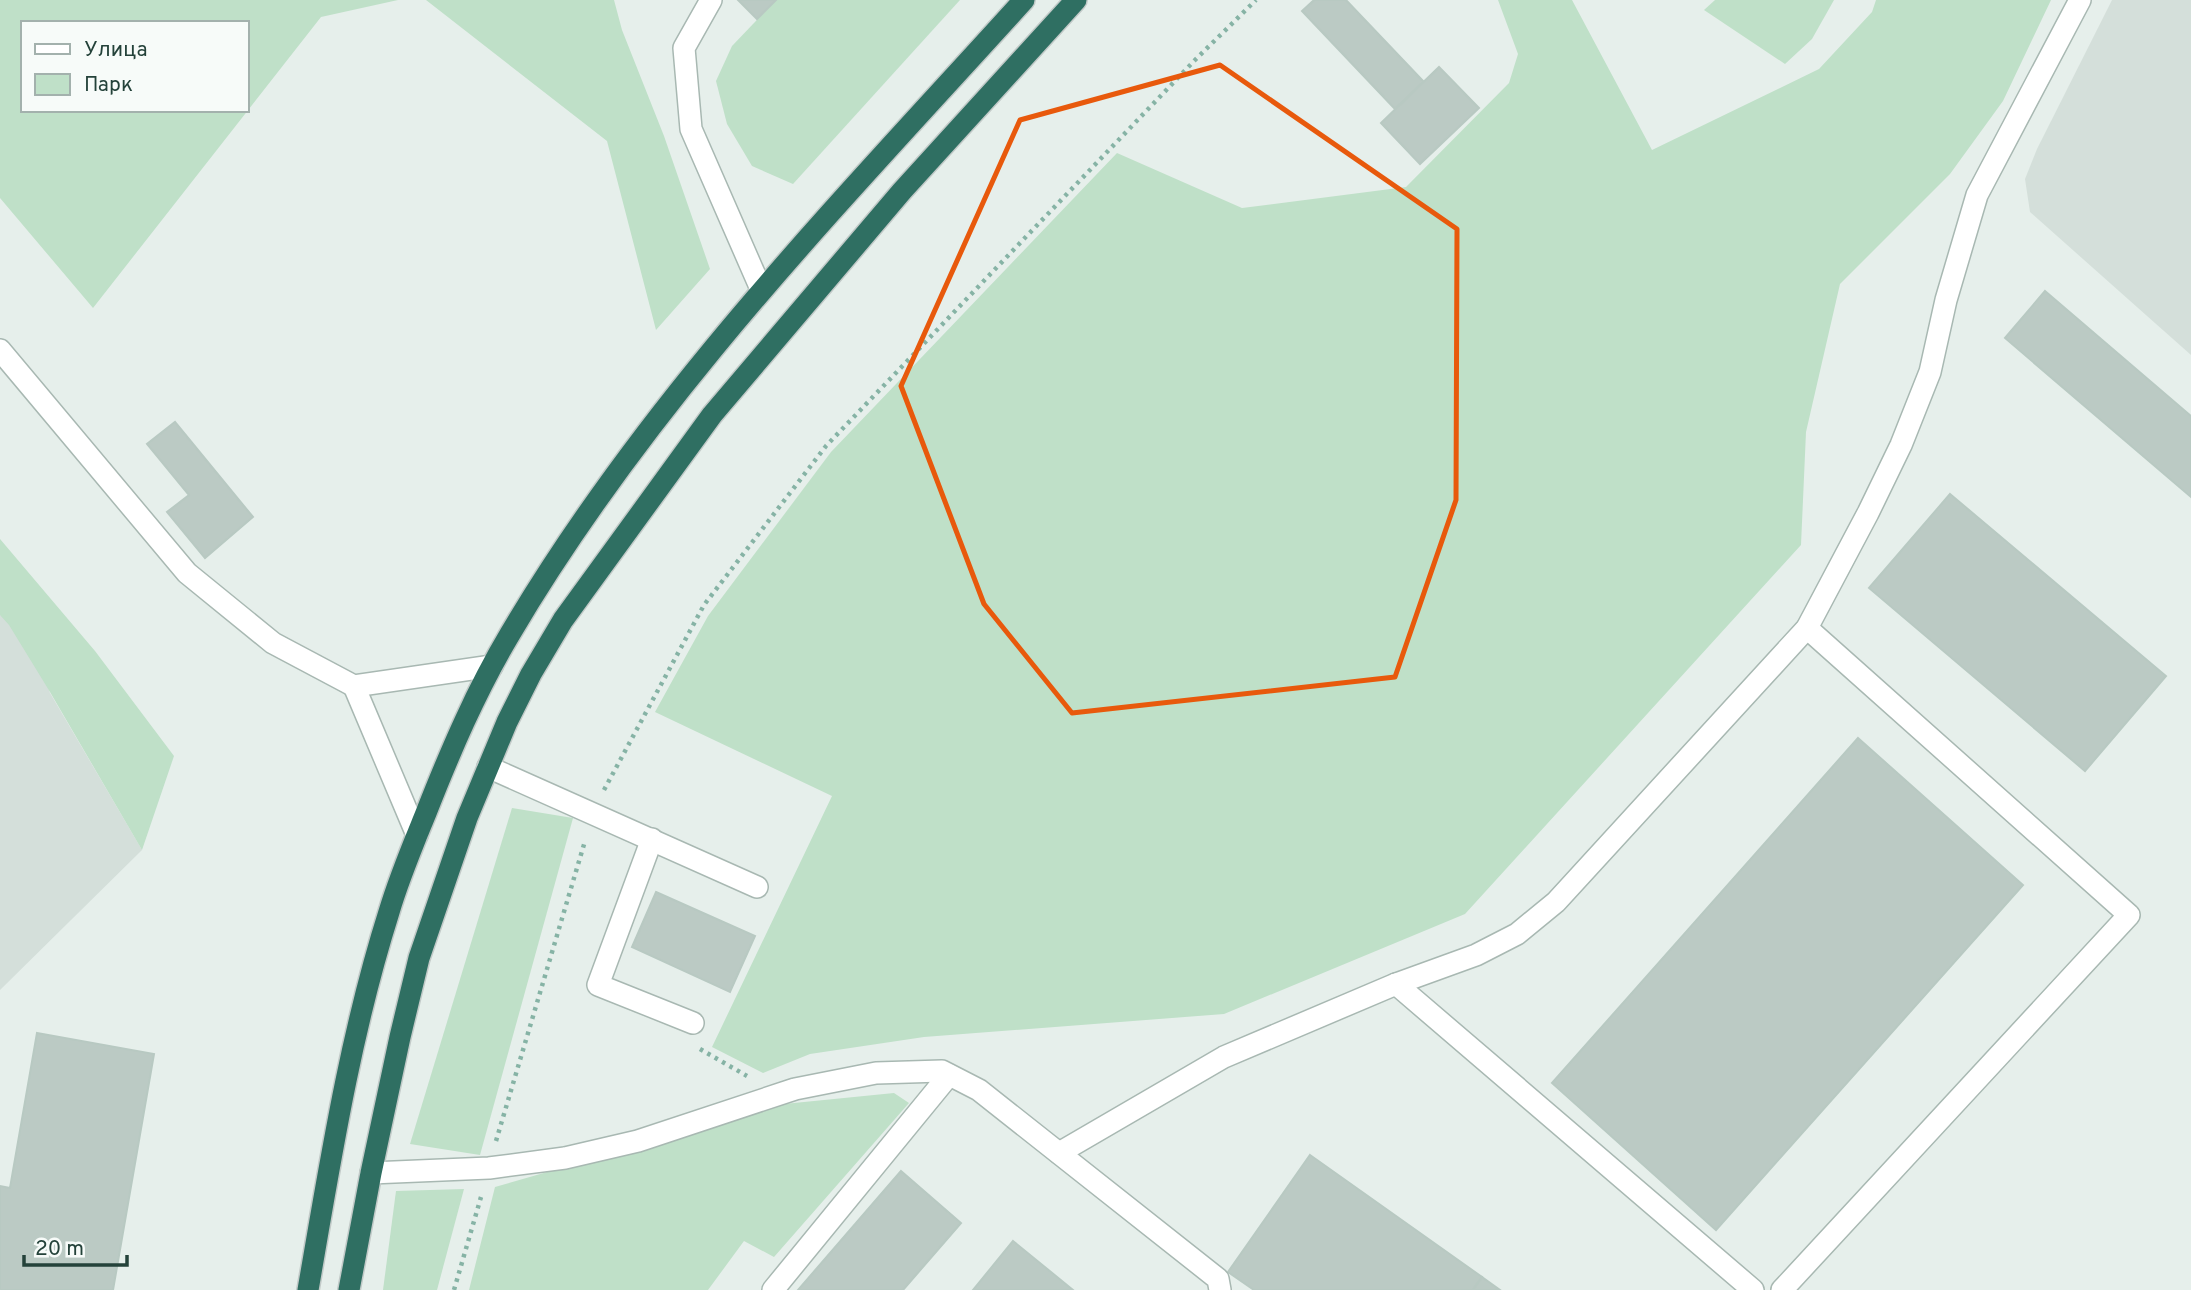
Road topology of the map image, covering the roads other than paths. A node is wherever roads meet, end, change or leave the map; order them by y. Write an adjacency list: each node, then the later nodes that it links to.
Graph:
1 (711, 0): 5 (street)
2 (1024, 0): 5 (highway)
3 (1076, 0): 10 (highway)
4 (2080, 0): 7 (street)
5 (761, 289): 8 (highway)
6 (0, 350): 9 (street)
7 (1807, 628): 14 (street); 24 (street)
8 (492, 666): 9 (street); 11 (highway)
9 (354, 686): 11 (street)
10 (488, 766): 12 (street); 18 (highway)
11 (417, 835): 19 (highway)
12 (652, 839): 13 (street); 15 (street)
13 (757, 887)
14 (1396, 984): 17 (street); 23 (street)
15 (693, 1023)
16 (949, 1075): 17 (street); 18 (street); 21 (street)
17 (1059, 1153): 22 (street)
18 (370, 1172): 20 (highway)
19 (308, 1290)
20 (349, 1290)
21 (774, 1290)
22 (1220, 1290)
23 (1752, 1290)
24 (1782, 1290)

